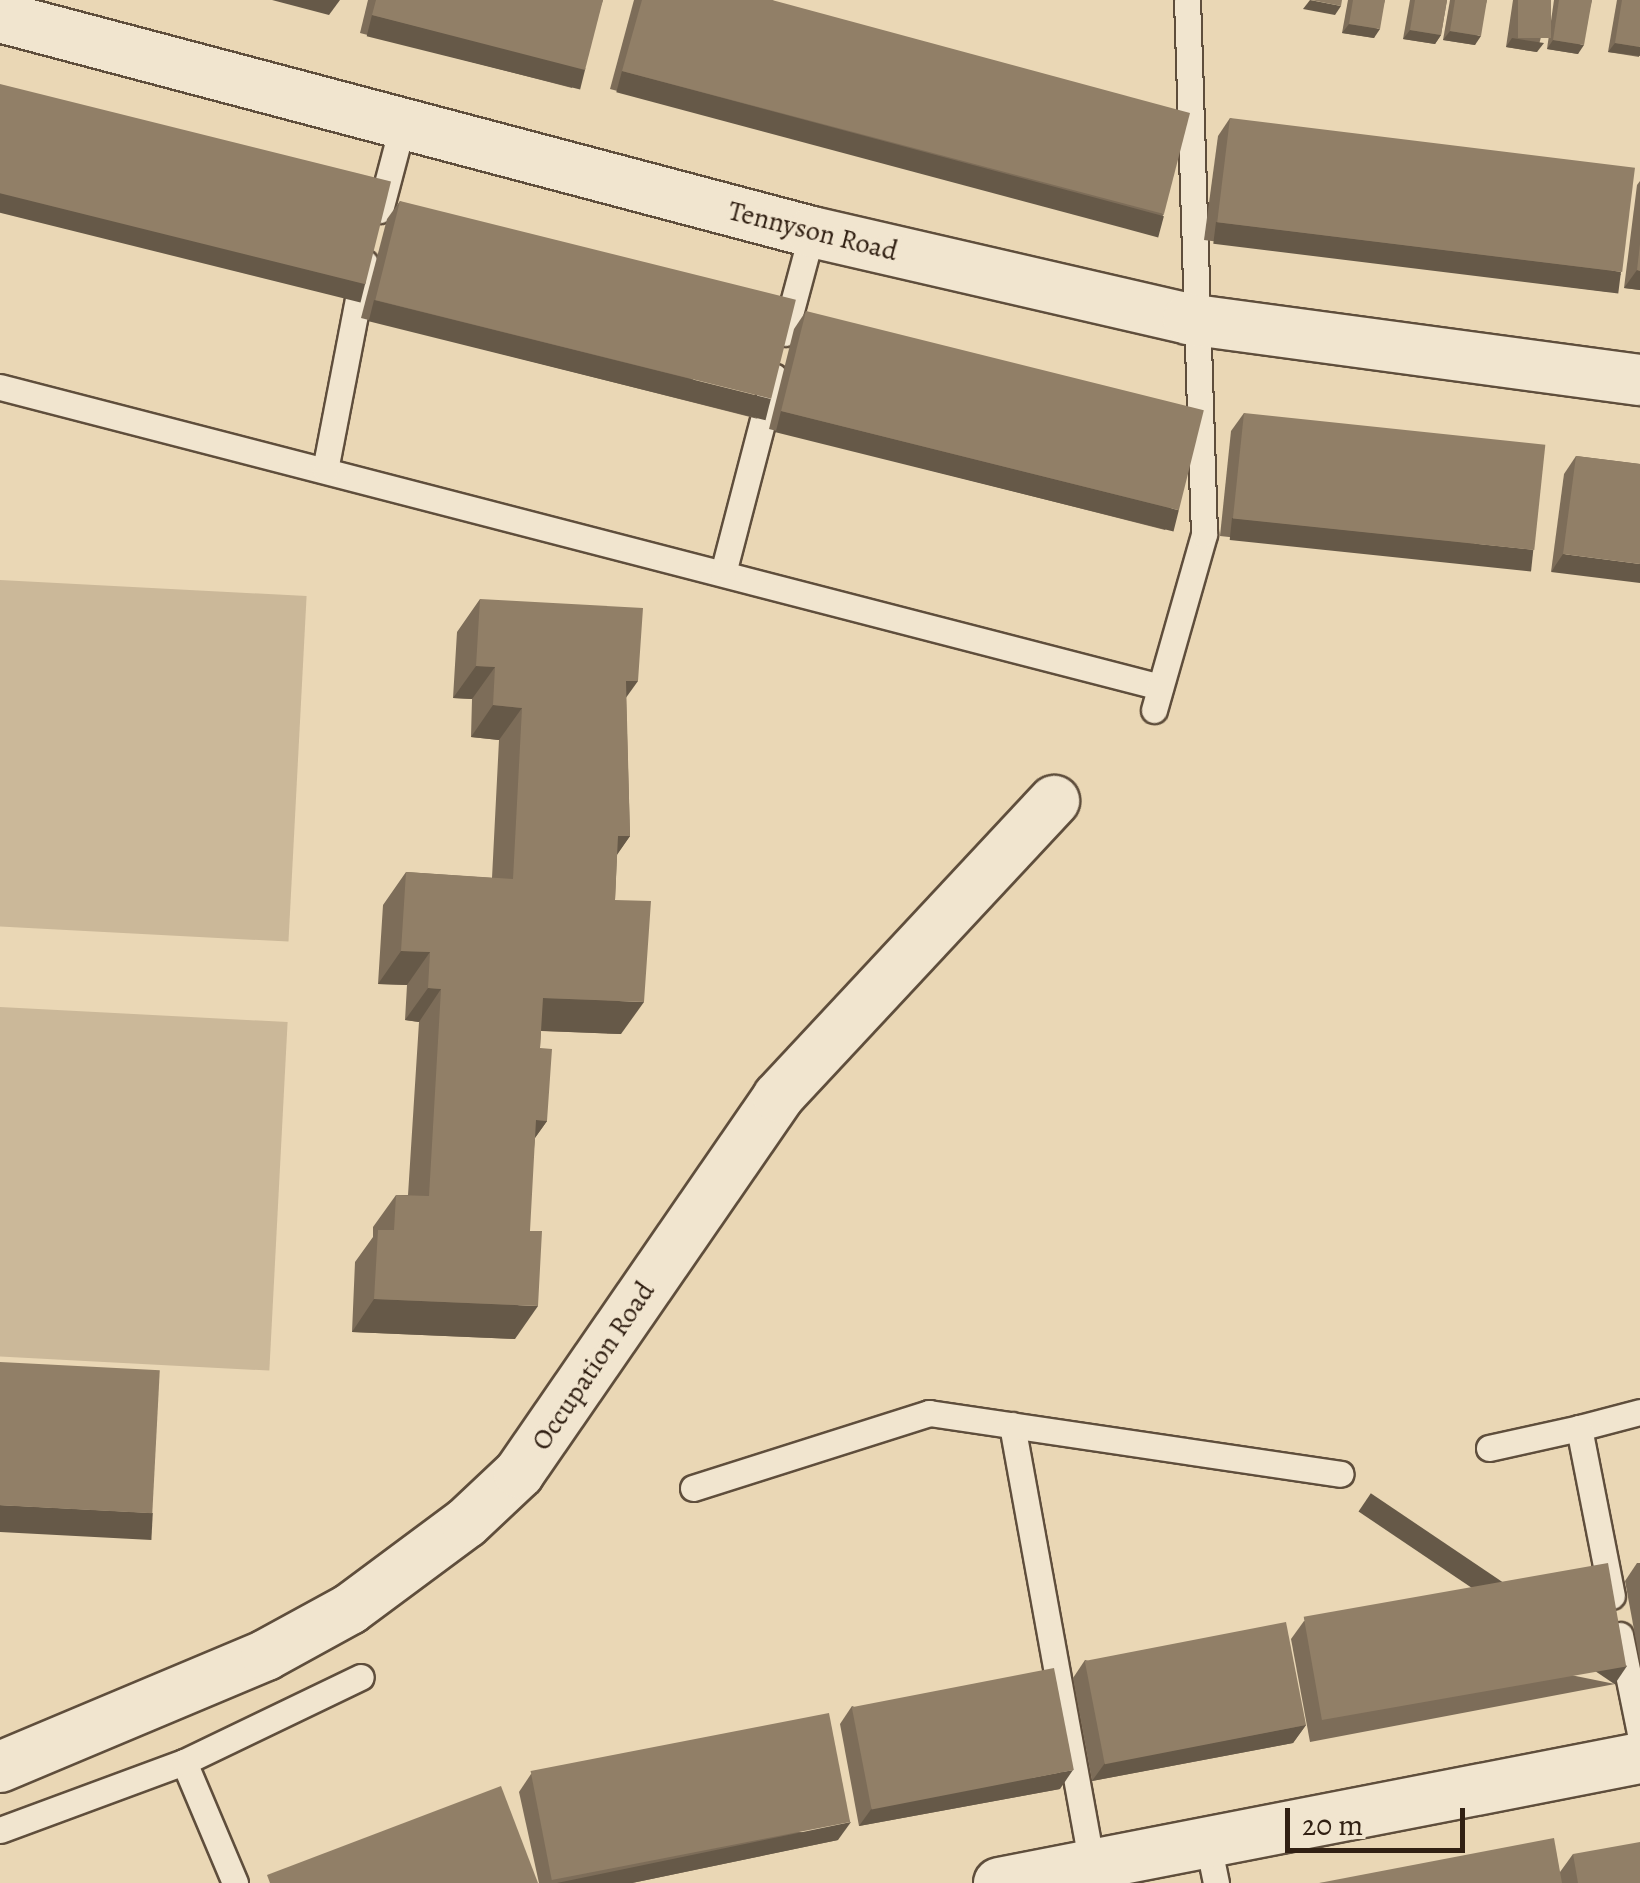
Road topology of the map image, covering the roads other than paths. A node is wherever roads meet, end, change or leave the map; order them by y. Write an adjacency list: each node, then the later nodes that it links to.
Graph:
1 (1187, 0): 5 (lane)
2 (0, 17): 3 (street, Tennyson Road)
3 (403, 123): 4 (street, Tennyson Road); 8 (lane)
4 (812, 232): 5 (street, Tennyson Road); 9 (lane)
5 (1196, 320): 6 (street, Tennyson Road); 9 (lane)
6 (1640, 380)
7 (0, 387): 8 (lane)
8 (325, 470): 9 (lane)
9 (723, 573)
10 (1054, 801): 21 (street, Occupation Road)
11 (1640, 1412): 13 (lane)
12 (1012, 1426): 15 (lane); 16 (lane); 23 (lane)
13 (1579, 1428): 14 (lane); 18 (lane)
14 (1488, 1448)
15 (1340, 1474)
16 (692, 1488)
17 (361, 1677): 20 (lane)
18 (1640, 1733)
19 (1640, 1758): 24 (street)
20 (184, 1762): 22 (lane); 25 (lane)
21 (0, 1767)
22 (0, 1830)
23 (1091, 1861): 24 (street); 26 (street)
24 (1212, 1861)
25 (235, 1883)
26 (999, 1883)

